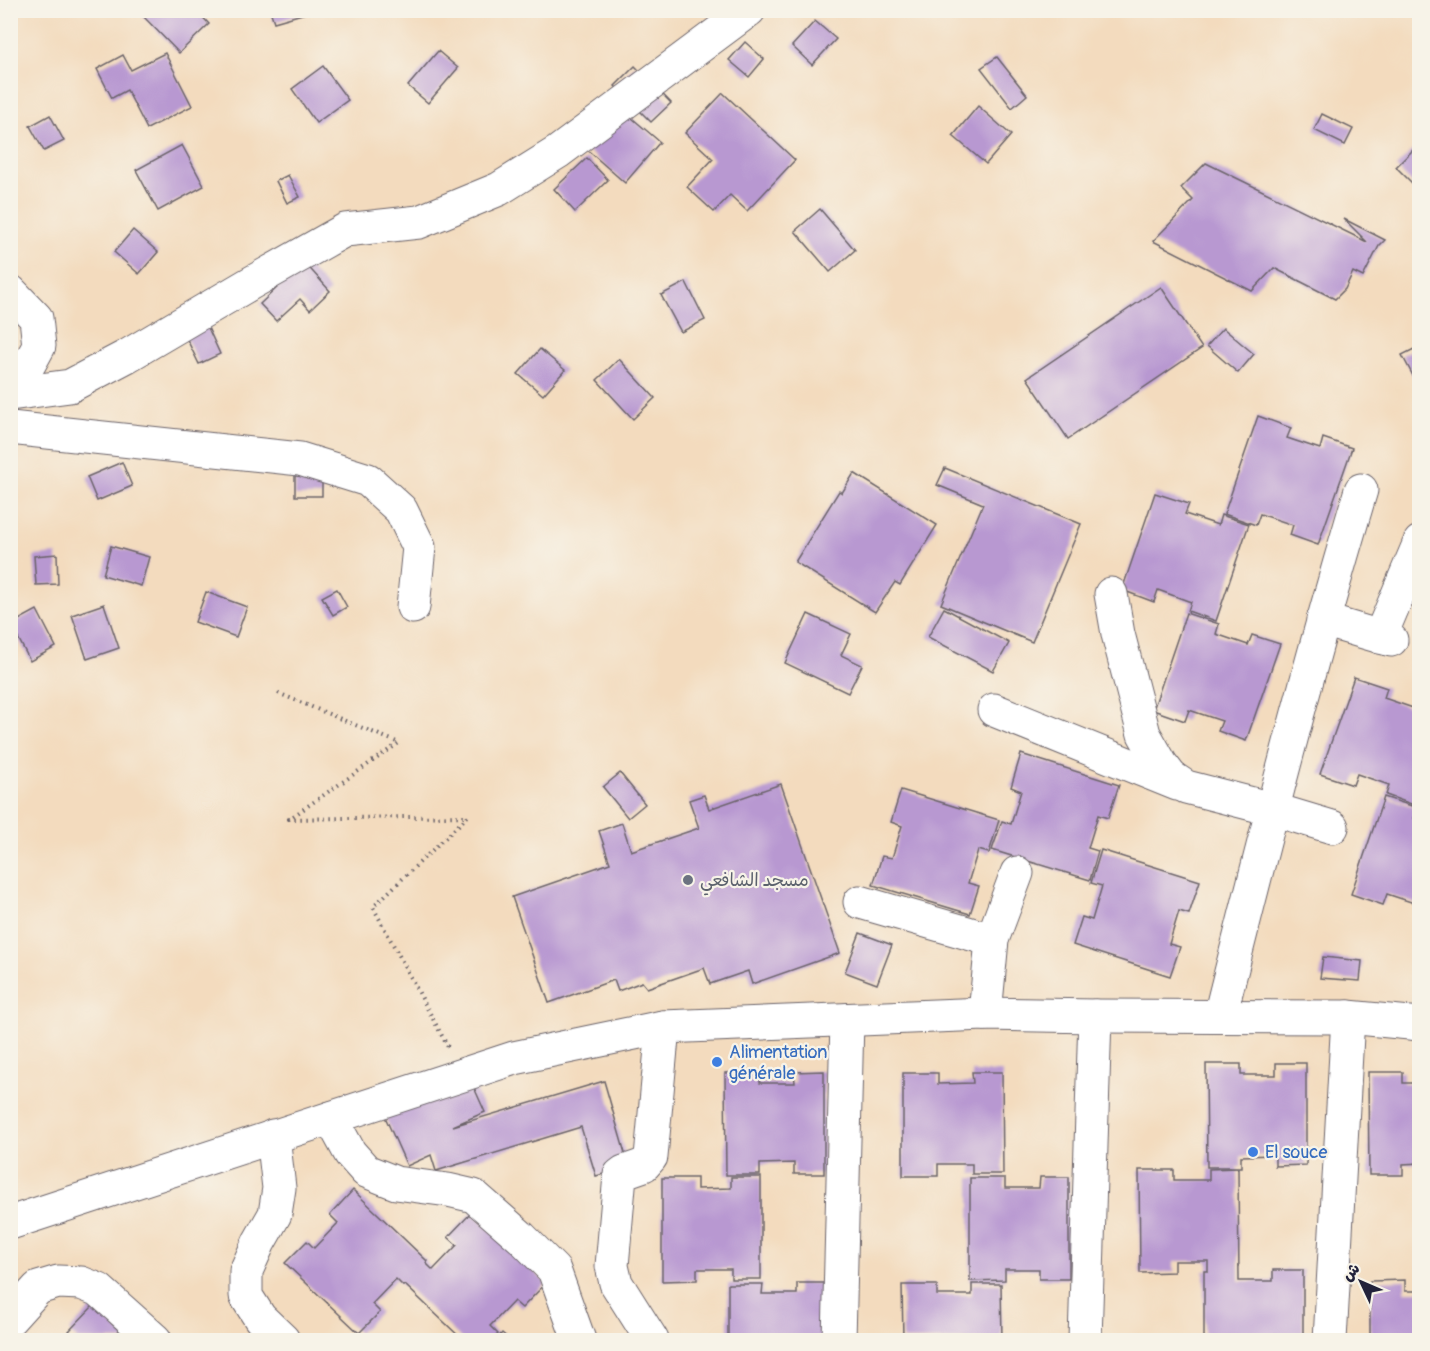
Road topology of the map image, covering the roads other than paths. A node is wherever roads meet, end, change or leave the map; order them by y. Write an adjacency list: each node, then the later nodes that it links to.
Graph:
1 (749, 10): 4 (street)
2 (10, 291): 3 (street)
3 (10, 379)
4 (10, 394)
5 (10, 428): 9 (street)
6 (1360, 490): 10 (street)
7 (1419, 542): 10 (street)
8 (1111, 594): 12 (street)
9 (413, 607)
10 (1323, 620): 13 (street)
11 (994, 710): 12 (street)
12 (1186, 788): 13 (street)
13 (1272, 809): 14 (street); 20 (street)
14 (1332, 827)
15 (1017, 873): 17 (street)
16 (861, 902): 17 (street)
17 (992, 940): 18 (street)
18 (985, 1014): 19 (street); 22 (street)
19 (1095, 1016): 20 (street); 34 (street)
20 (1220, 1016): 21 (street)
21 (1348, 1017): 23 (street); 35 (street)
22 (847, 1020): 24 (street); 33 (street)
23 (1419, 1024)
24 (663, 1027): 25 (street); 32 (street)
25 (331, 1118): 26 (street); 31 (street)
26 (273, 1136): 27 (street); 30 (street)
27 (10, 1223)
28 (10, 1319): 29 (street)
29 (155, 1341)
30 (283, 1341)
31 (579, 1341)
32 (652, 1341)
33 (839, 1341)
34 (1085, 1341)
35 (1330, 1341)

